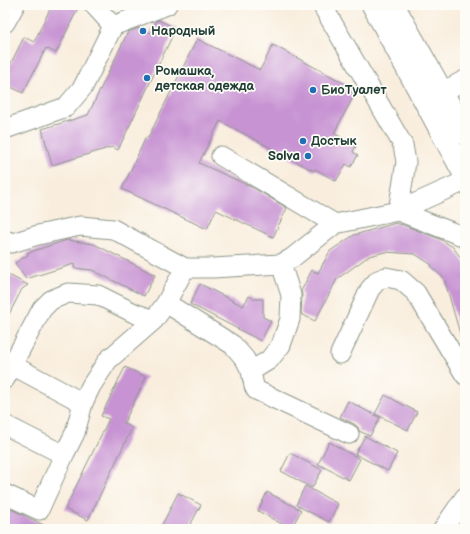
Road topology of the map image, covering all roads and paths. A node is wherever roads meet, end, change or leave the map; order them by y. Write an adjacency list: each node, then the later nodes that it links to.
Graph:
1 (15, 5): 7 (lane)
2 (94, 5): 8 (lane)
3 (167, 5): 8 (lane)
4 (322, 5): 16 (lane)
5 (372, 5): 10 (main road)
6 (393, 5): 10 (main road)
7 (5, 23)
8 (113, 26): 11 (lane)
9 (465, 80): 10 (lane)
10 (434, 97): 12 (main road); 14 (main road)
11 (5, 129)
12 (465, 133)
13 (221, 156): 17 (lane)
14 (465, 175)
15 (465, 181): 16 (lane)
16 (398, 211): 17 (lane); 18 (lane)
17 (335, 224): 20 (lane)
18 (465, 238)
19 (5, 240): 21 (lane)
20 (281, 264): 21 (lane); 25 (lane)
21 (185, 268): 22 (lane)
22 (166, 303): 23 (lane); 25 (lane)
23 (154, 320): 26 (lane); 28 (lane)
24 (340, 354): 27 (lane)
25 (251, 371): 30 (lane)
26 (8, 372): 28 (lane)
27 (465, 375)
28 (82, 403): 31 (lane)
29 (5, 425): 31 (lane)
30 (349, 434)
31 (64, 454): 32 (lane)
32 (5, 494)
33 (465, 497): 34 (lane)
34 (443, 529)

